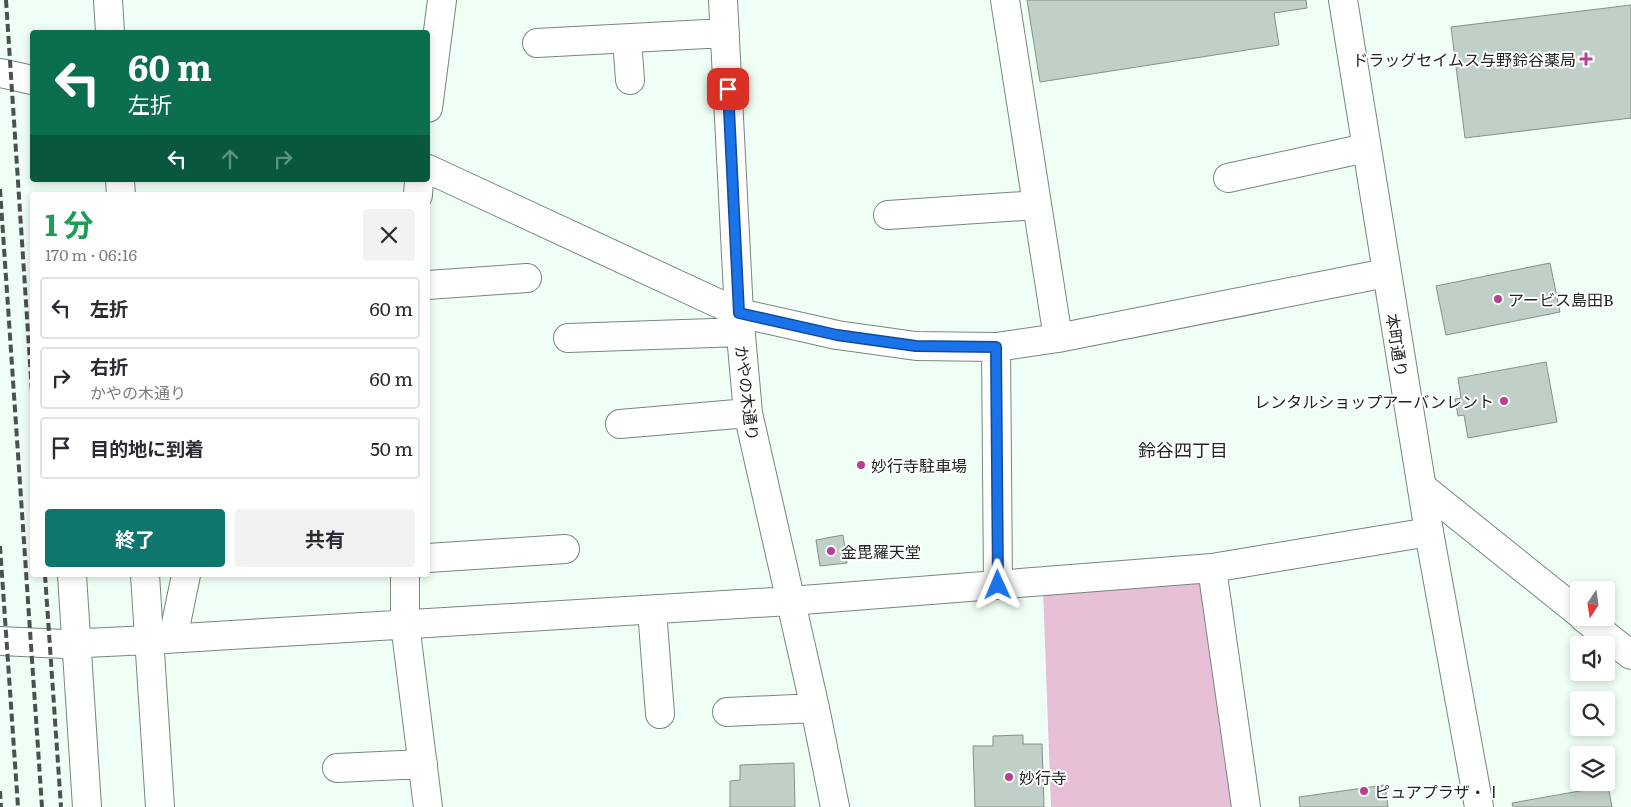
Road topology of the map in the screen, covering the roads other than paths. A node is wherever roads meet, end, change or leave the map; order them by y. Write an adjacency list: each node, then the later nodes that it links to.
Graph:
1 (108, 0): 7 (street)
2 (442, 0): 14 (street)
3 (724, 0): 4 (street); 8 (street, かやの木通り)
4 (731, 0)
5 (1005, 0): 18 (street)
6 (1343, 0): 15 (street, 本町通り)
7 (110, 30)
8 (725, 33): 9 (street); 23 (street, かやの木通り)
9 (627, 39): 10 (street); 13 (street)
10 (537, 43)
11 (0, 73): 12 (street)
12 (30, 80)
13 (630, 80)
14 (430, 93)
15 (1366, 148): 17 (street); 20 (street, 本町通り)
16 (430, 170): 23 (street)
17 (1228, 178)
18 (1037, 205): 19 (street); 25 (street)
19 (888, 215)
20 (1386, 273): 25 (street); 29 (street, 本町通り)
21 (527, 278): 22 (street)
22 (430, 285)
23 (740, 322): 24 (street); 26 (street); 27 (street, かやの木通り)
24 (568, 338)
25 (1058, 338): 26 (street)
26 (996, 347): 38 (street)
27 (748, 414): 28 (street); 39 (street, かやの木通り)
28 (620, 424)
29 (1422, 487): 30 (street, 本町通り); 40 (street)
30 (1429, 532): 33 (street); 58 (street, 本町通り)
31 (565, 549): 32 (street)
32 (430, 558)
33 (1212, 568): 38 (street); 57 (street)
34 (72, 577): 46 (street)
35 (146, 577): 44 (street)
36 (185, 577): 44 (street)
37 (405, 577): 42 (street)
38 (998, 585): 39 (street)
39 (790, 601): 41 (street); 48 (street, かやの木通り)
40 (1570, 606)
41 (652, 610): 42 (street); 50 (street)
42 (405, 624): 44 (street); 51 (street)
43 (1594, 626): 47 (street)
44 (161, 639): 46 (street); 54 (street)
45 (0, 641): 46 (street)
46 (76, 643): 53 (street)
47 (1631, 655)
48 (815, 708): 49 (street); 56 (street, かやの木通り)
49 (727, 712)
50 (660, 714)
51 (423, 764): 52 (street); 55 (street)
52 (337, 768)
53 (87, 807)
54 (160, 807)
55 (428, 807)
56 (835, 807)
57 (1246, 807)
58 (1479, 807)

